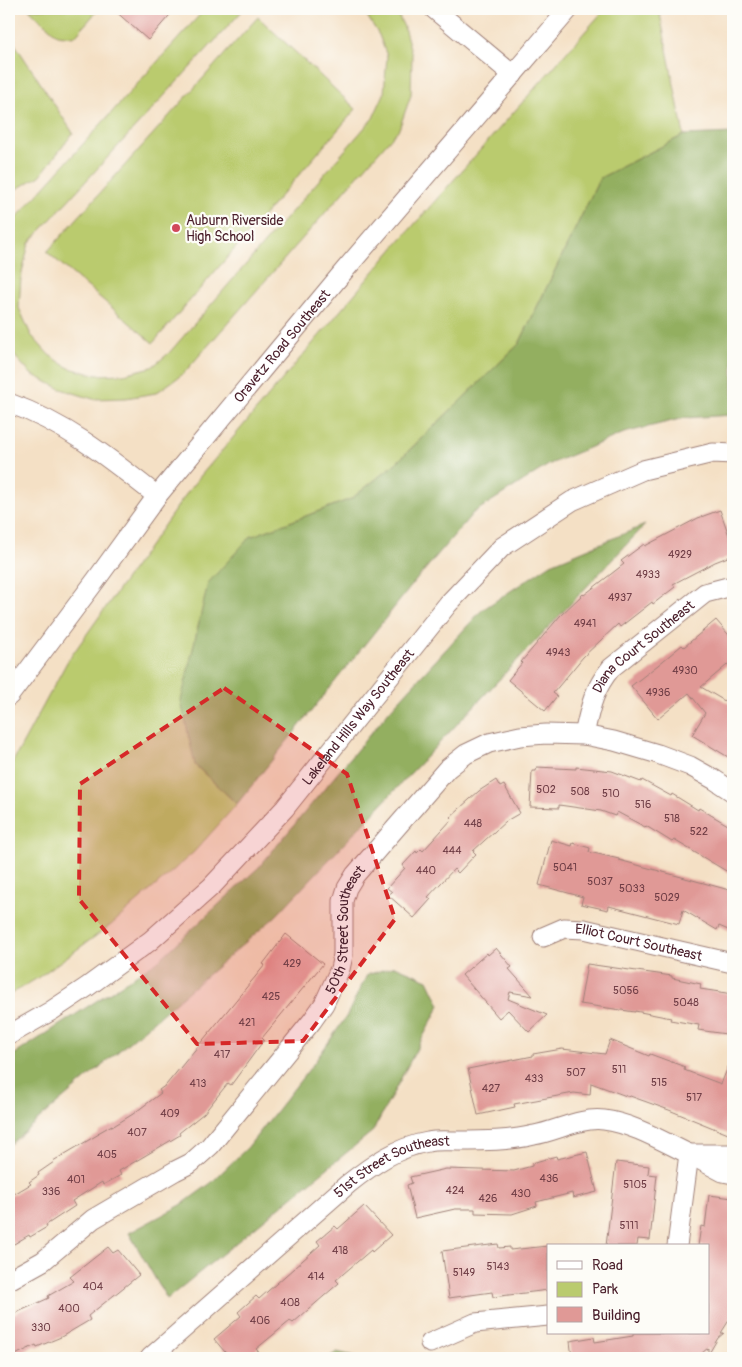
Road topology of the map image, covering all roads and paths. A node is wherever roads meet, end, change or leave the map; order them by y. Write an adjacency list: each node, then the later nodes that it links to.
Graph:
1 (434, 9): 3 (street)
2 (569, 9): 3 (street, Oravetz Road Southeast)
3 (513, 75): 6 (street, Oravetz Road Southeast)
4 (9, 403): 6 (street)
5 (733, 454): 13 (street, Lakeland Hills Way Southeast)
6 (157, 496): 8 (street, Oravetz Road Southeast)
7 (733, 588): 9 (street, Diana Court Southeast)
8 (9, 696)
9 (584, 735): 10 (street, 50th Street Southeast); 18 (street, 50th Street Southeast)
10 (733, 792)
11 (543, 937): 12 (street, Elliot Court Southeast)
12 (733, 960)
13 (9, 1035)
14 (689, 1154): 15 (street, 51st Street Southeast); 16 (street, 51st Street Southeast); 17 (street); 21 (street, 51st Street Southeast)
15 (733, 1154)
16 (733, 1174)
17 (677, 1244)
18 (9, 1280)
19 (547, 1316): 20 (street)
20 (430, 1343)
21 (150, 1358)

